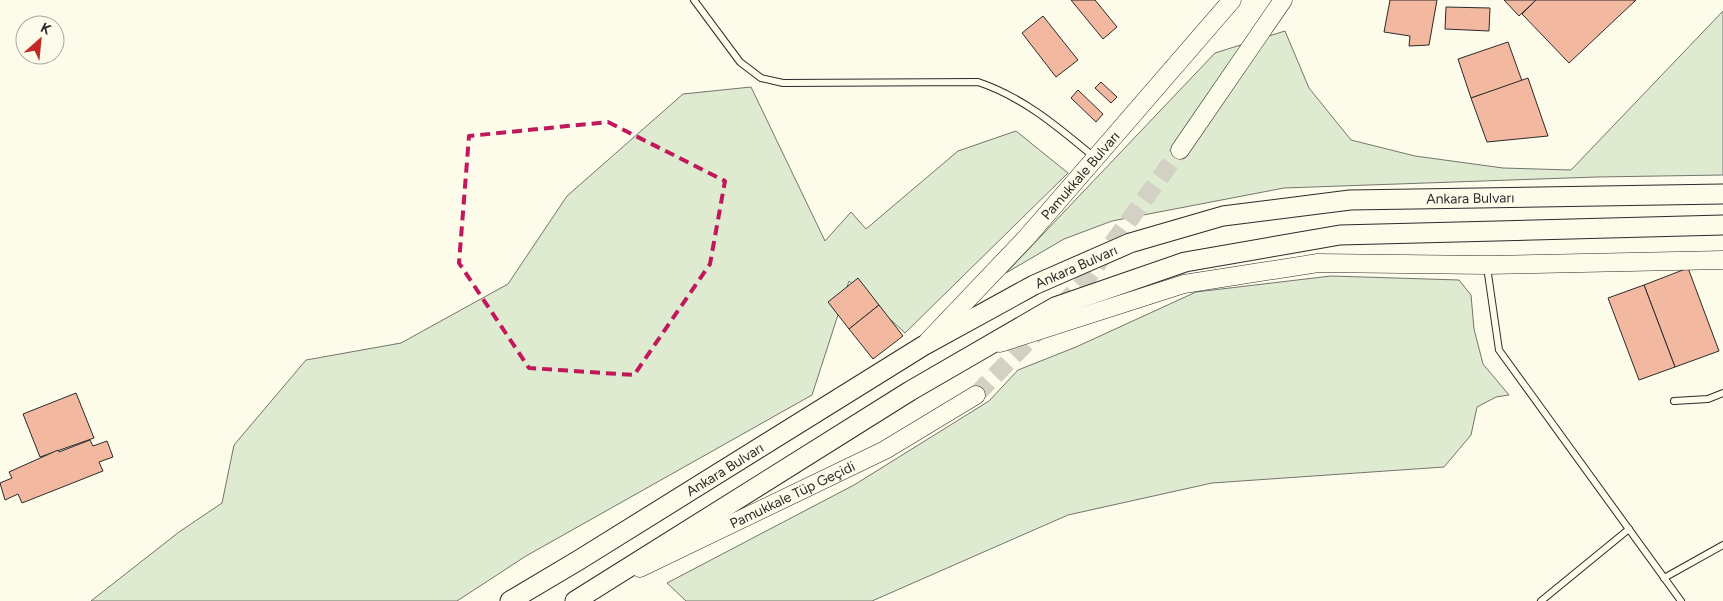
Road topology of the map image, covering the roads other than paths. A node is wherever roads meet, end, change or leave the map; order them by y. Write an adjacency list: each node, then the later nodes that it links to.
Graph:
1 (694, 0): 5 (lane)
2 (1232, 0): 5 (main road, Pamukkale Bulvarı)
3 (1283, 0): 4 (main road)
4 (1180, 150)
5 (1095, 158): 10 (main road, Pamukkale Bulvarı)
6 (1723, 194): 10 (main road, Ankara Bulvarı)
7 (1723, 225): 11 (main road, Ankara Bulvarı)
8 (1723, 260): 9 (main road)
9 (1487, 265): 11 (main road); 15 (lane)
10 (924, 346): 19 (main road, Ankara Bulvarı)
11 (976, 351): 18 (main road, Ankara Bulvarı)
12 (1723, 393): 14 (lane)
13 (976, 395): 18 (main road, Pamukkale Tüp Geçidi)
14 (1674, 401)
15 (1629, 529): 17 (lane); 21 (lane)
16 (1723, 545): 17 (lane)
17 (1664, 578): 22 (lane)
18 (603, 585): 20 (main road, Ankara Bulvarı)
19 (510, 601)
20 (575, 601)
21 (1541, 601)
22 (1681, 601)

